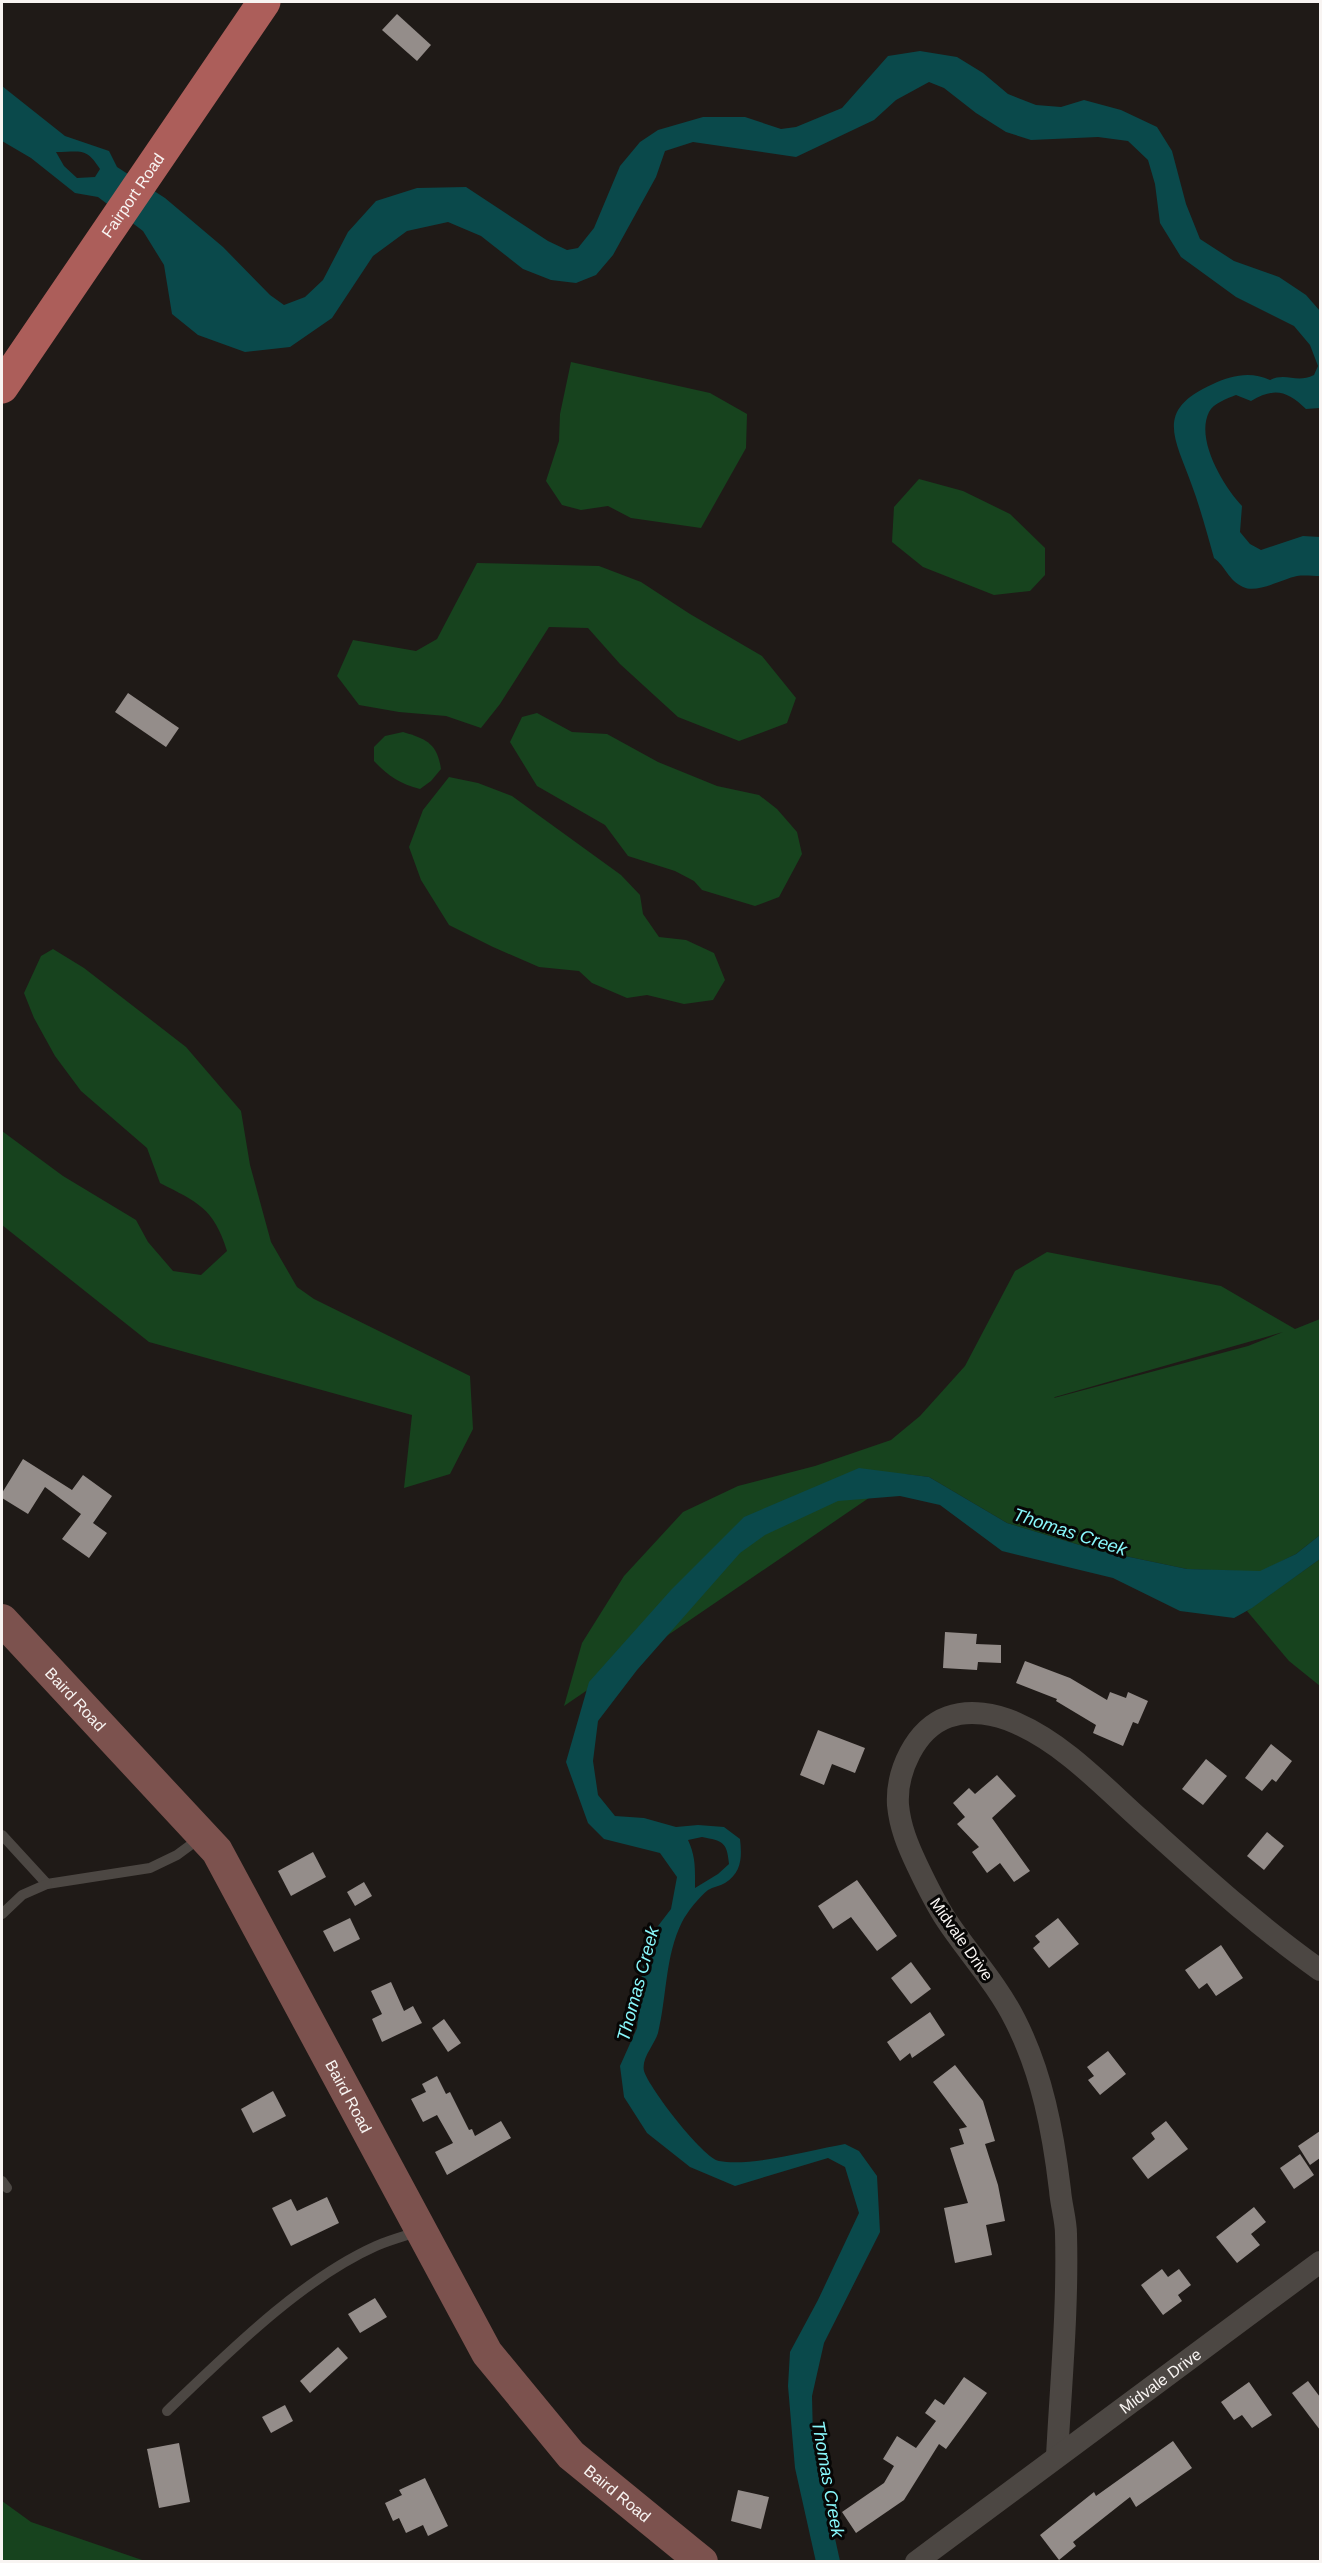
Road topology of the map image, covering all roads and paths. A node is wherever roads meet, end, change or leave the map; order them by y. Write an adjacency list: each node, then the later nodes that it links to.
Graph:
1 (264, 2): 2 (main road, Fairport Road)
2 (2, 387)
3 (2, 1620): 5 (street, Baird Road)
4 (2, 1834): 6 (lane)
5 (203, 1836): 6 (lane); 9 (street, Baird Road)
6 (47, 1884): 7 (lane)
7 (2, 1914)
8 (1320, 1970): 12 (street, Midvale Drive)
9 (420, 2231): 11 (lane); 13 (street, Baird Road)
10 (1320, 2262): 12 (street, Midvale Drive)
11 (167, 2411)
12 (1057, 2456): 14 (street, Midvale Drive)
13 (699, 2561)
14 (916, 2562)

